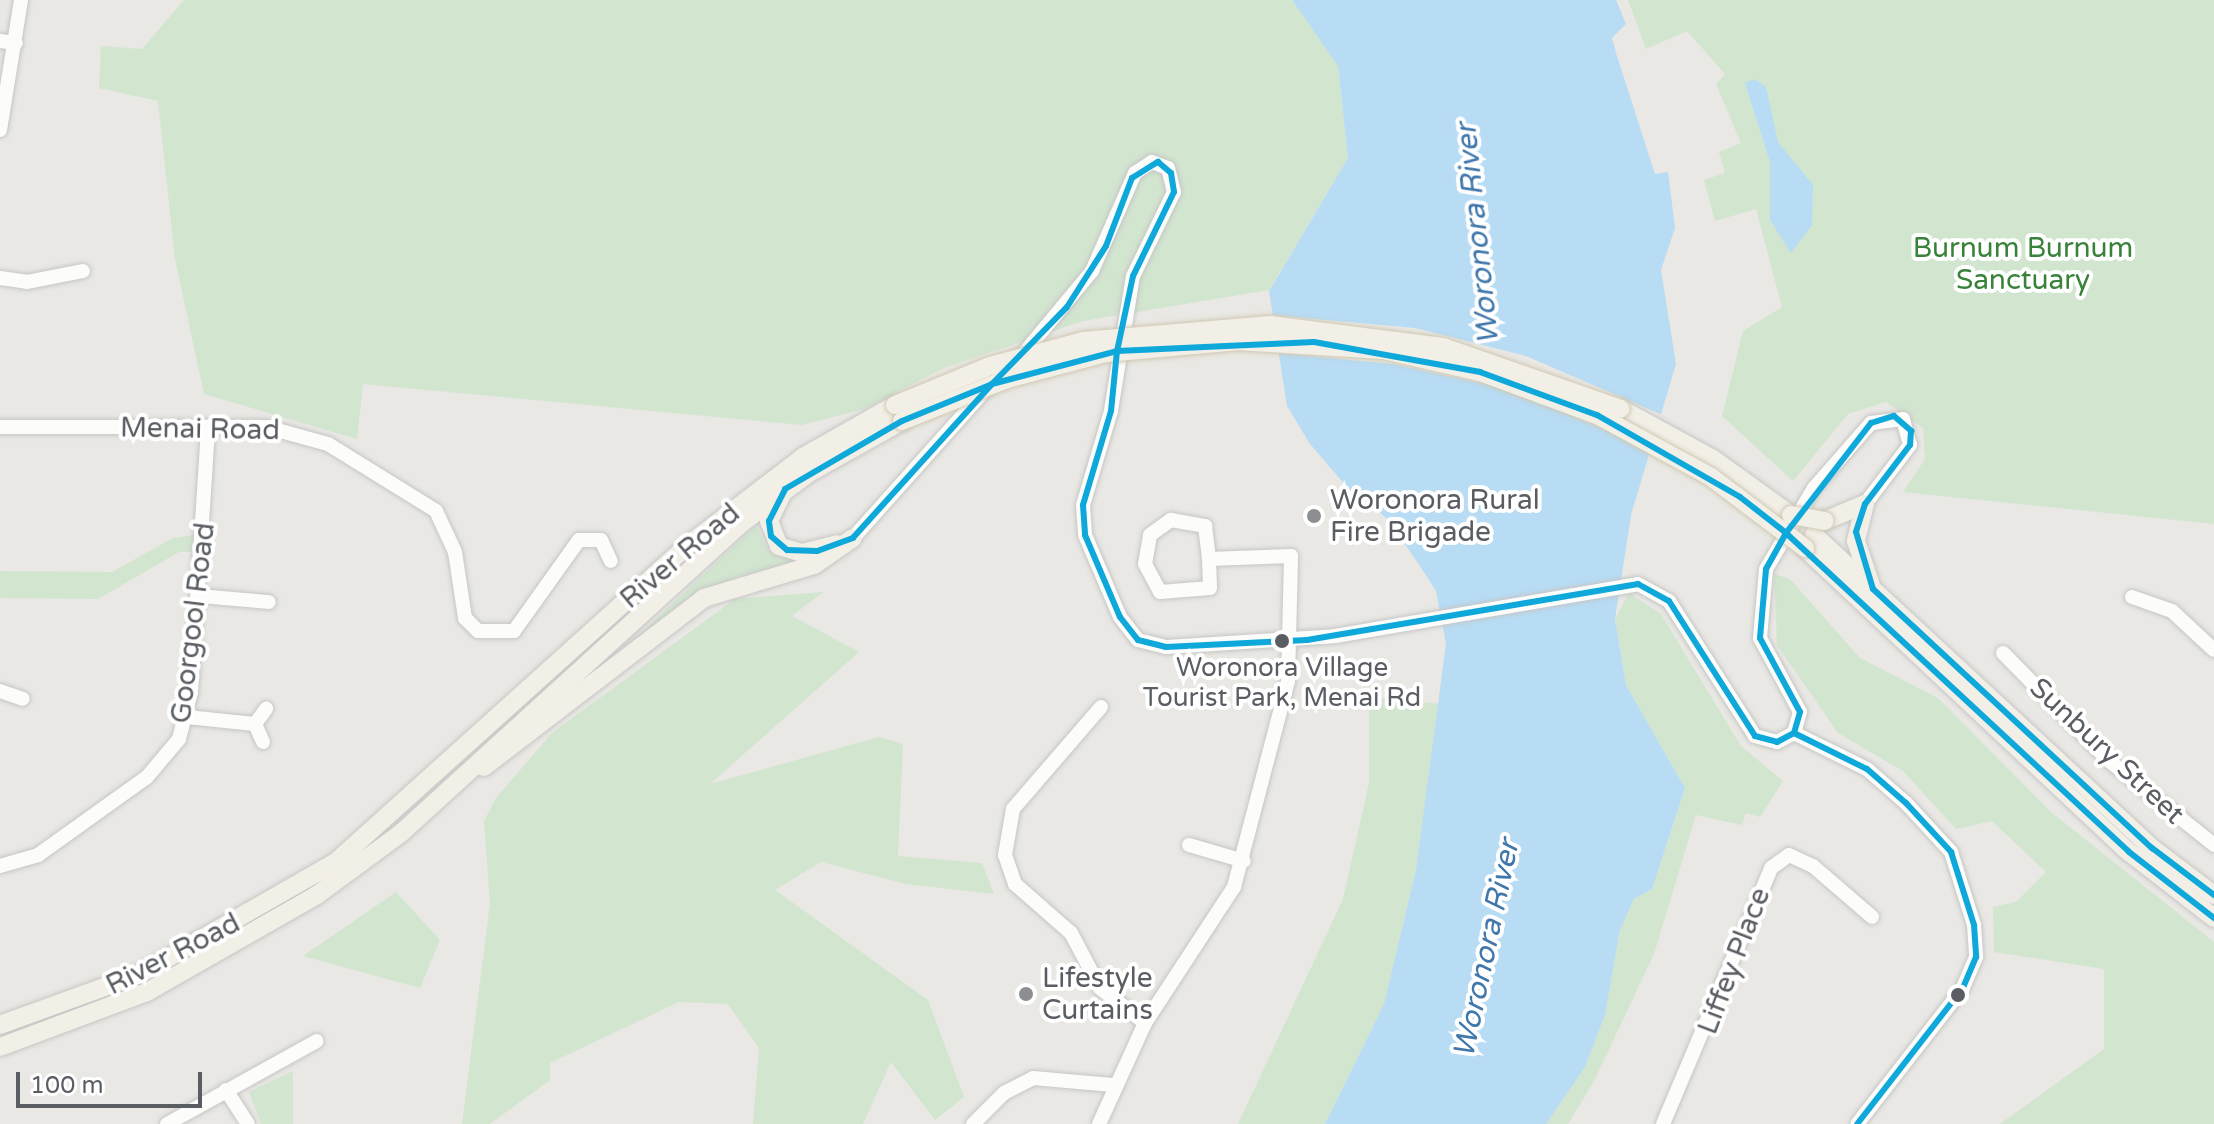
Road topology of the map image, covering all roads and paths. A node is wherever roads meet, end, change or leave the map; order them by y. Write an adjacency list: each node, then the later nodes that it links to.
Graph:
1 (21, 0): 3 (street)
2 (0, 41): 3 (street)
3 (16, 43): 4 (street)
4 (0, 130)
5 (83, 271): 6 (street)
6 (0, 278)
7 (898, 413): 10 (main road, River Road); 12 (main road, River Road, bridge); 12 (main road, River Road, bridge); 43 (main road, River Road)
8 (0, 427): 9 (street, Menai Road)
9 (208, 427): 15 (street, Menai Road); 17 (street, Goorgool Road)
10 (785, 489): 13 (main road); 34 (main road, River Road)
11 (1865, 504): 12 (main road); 16 (main road); 27 (street)
12 (1814, 534): 16 (main road, River Road); 41 (main road, River Road)
13 (853, 538): 20 (street); 34 (main road)
14 (1209, 559): 14 (street); 20 (street)
15 (611, 561)
16 (1873, 589): 39 (main road, River Road)
17 (200, 596): 19 (street); 28 (street, Goorgool Road)
18 (2132, 597): 21 (street)
19 (269, 602)
20 (1291, 640): 32 (street); 37 (street)
21 (2214, 650)
22 (2003, 653): 36 (street, Sunbury Street)
23 (0, 691): 24 (street)
24 (23, 699)
25 (1101, 707): 42 (street)
26 (266, 709): 29 (street)
27 (1800, 712): 30 (street); 33 (street)
28 (187, 717): 29 (street); 38 (street, Goorgool Road)
29 (255, 724): 31 (street)
30 (1794, 733): 32 (street); 33 (street)
31 (263, 742)
32 (1777, 742): 33 (street)
33 (1823, 749): 53 (street)
34 (446, 792): 45 (main road, River Road)
35 (1189, 845): 37 (street)
36 (2214, 845)
37 (1244, 861): 42 (street)
38 (0, 866)
39 (2214, 895)
40 (1872, 917): 52 (street, Liffey Place)
41 (2214, 918)
42 (1145, 1023): 46 (street)
43 (0, 1025)
44 (317, 1041): 47 (street)
45 (0, 1047)
46 (1113, 1085): 50 (street); 51 (street)
47 (226, 1090): 48 (street); 49 (street)
48 (167, 1124)
49 (248, 1124)
50 (973, 1124)
51 (1099, 1124)
52 (1663, 1124)
53 (1857, 1124)

